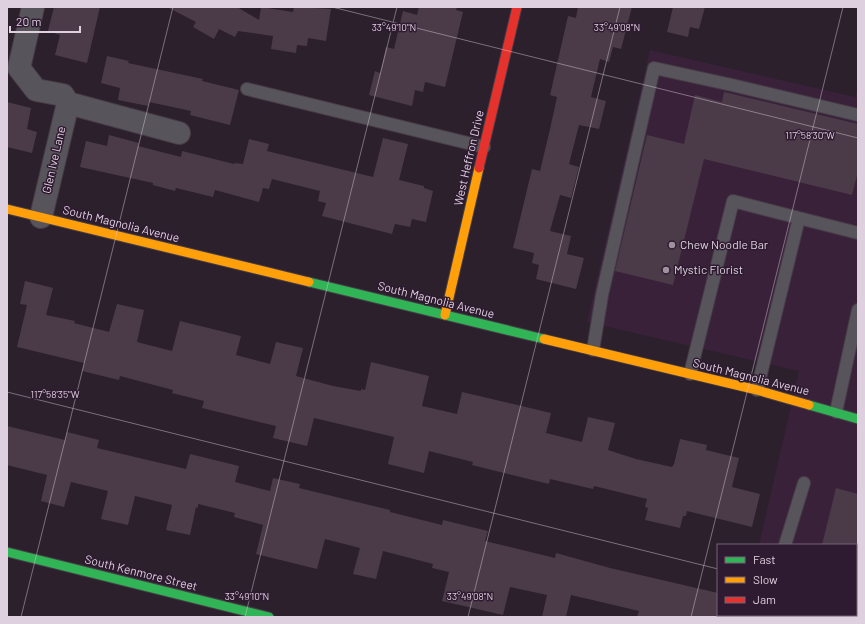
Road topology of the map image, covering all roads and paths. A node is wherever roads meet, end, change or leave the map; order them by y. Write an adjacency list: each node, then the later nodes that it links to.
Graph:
1 (33, 7): 4 (street)
2 (517, 7): 7 (main road, West Heffron Drive)
3 (247, 89): 7 (lane)
4 (68, 103): 6 (street); 9 (street, Glen Ive Lane)
5 (858, 115): 14 (lane)
6 (179, 133)
7 (484, 147): 13 (main road, West Heffron Drive)
8 (7, 209): 9 (main road, South Magnolia Avenue)
9 (41, 218): 13 (main road, South Magnolia Avenue)
10 (799, 218): 11 (lane); 15 (lane); 16 (lane)
11 (858, 233)
12 (858, 310): 17 (lane)
13 (445, 315): 14 (main road, South Magnolia Avenue)
14 (593, 350): 15 (main road, South Magnolia Avenue)
15 (690, 374): 16 (main road, South Magnolia Avenue)
16 (757, 390): 17 (main road, South Magnolia Avenue)
17 (836, 412): 18 (main road, South Magnolia Avenue)
18 (858, 419)
19 (804, 484): 20 (lane)
20 (785, 544)
21 (7, 552): 22 (main road, South Kenmore Street)
22 (269, 617)

